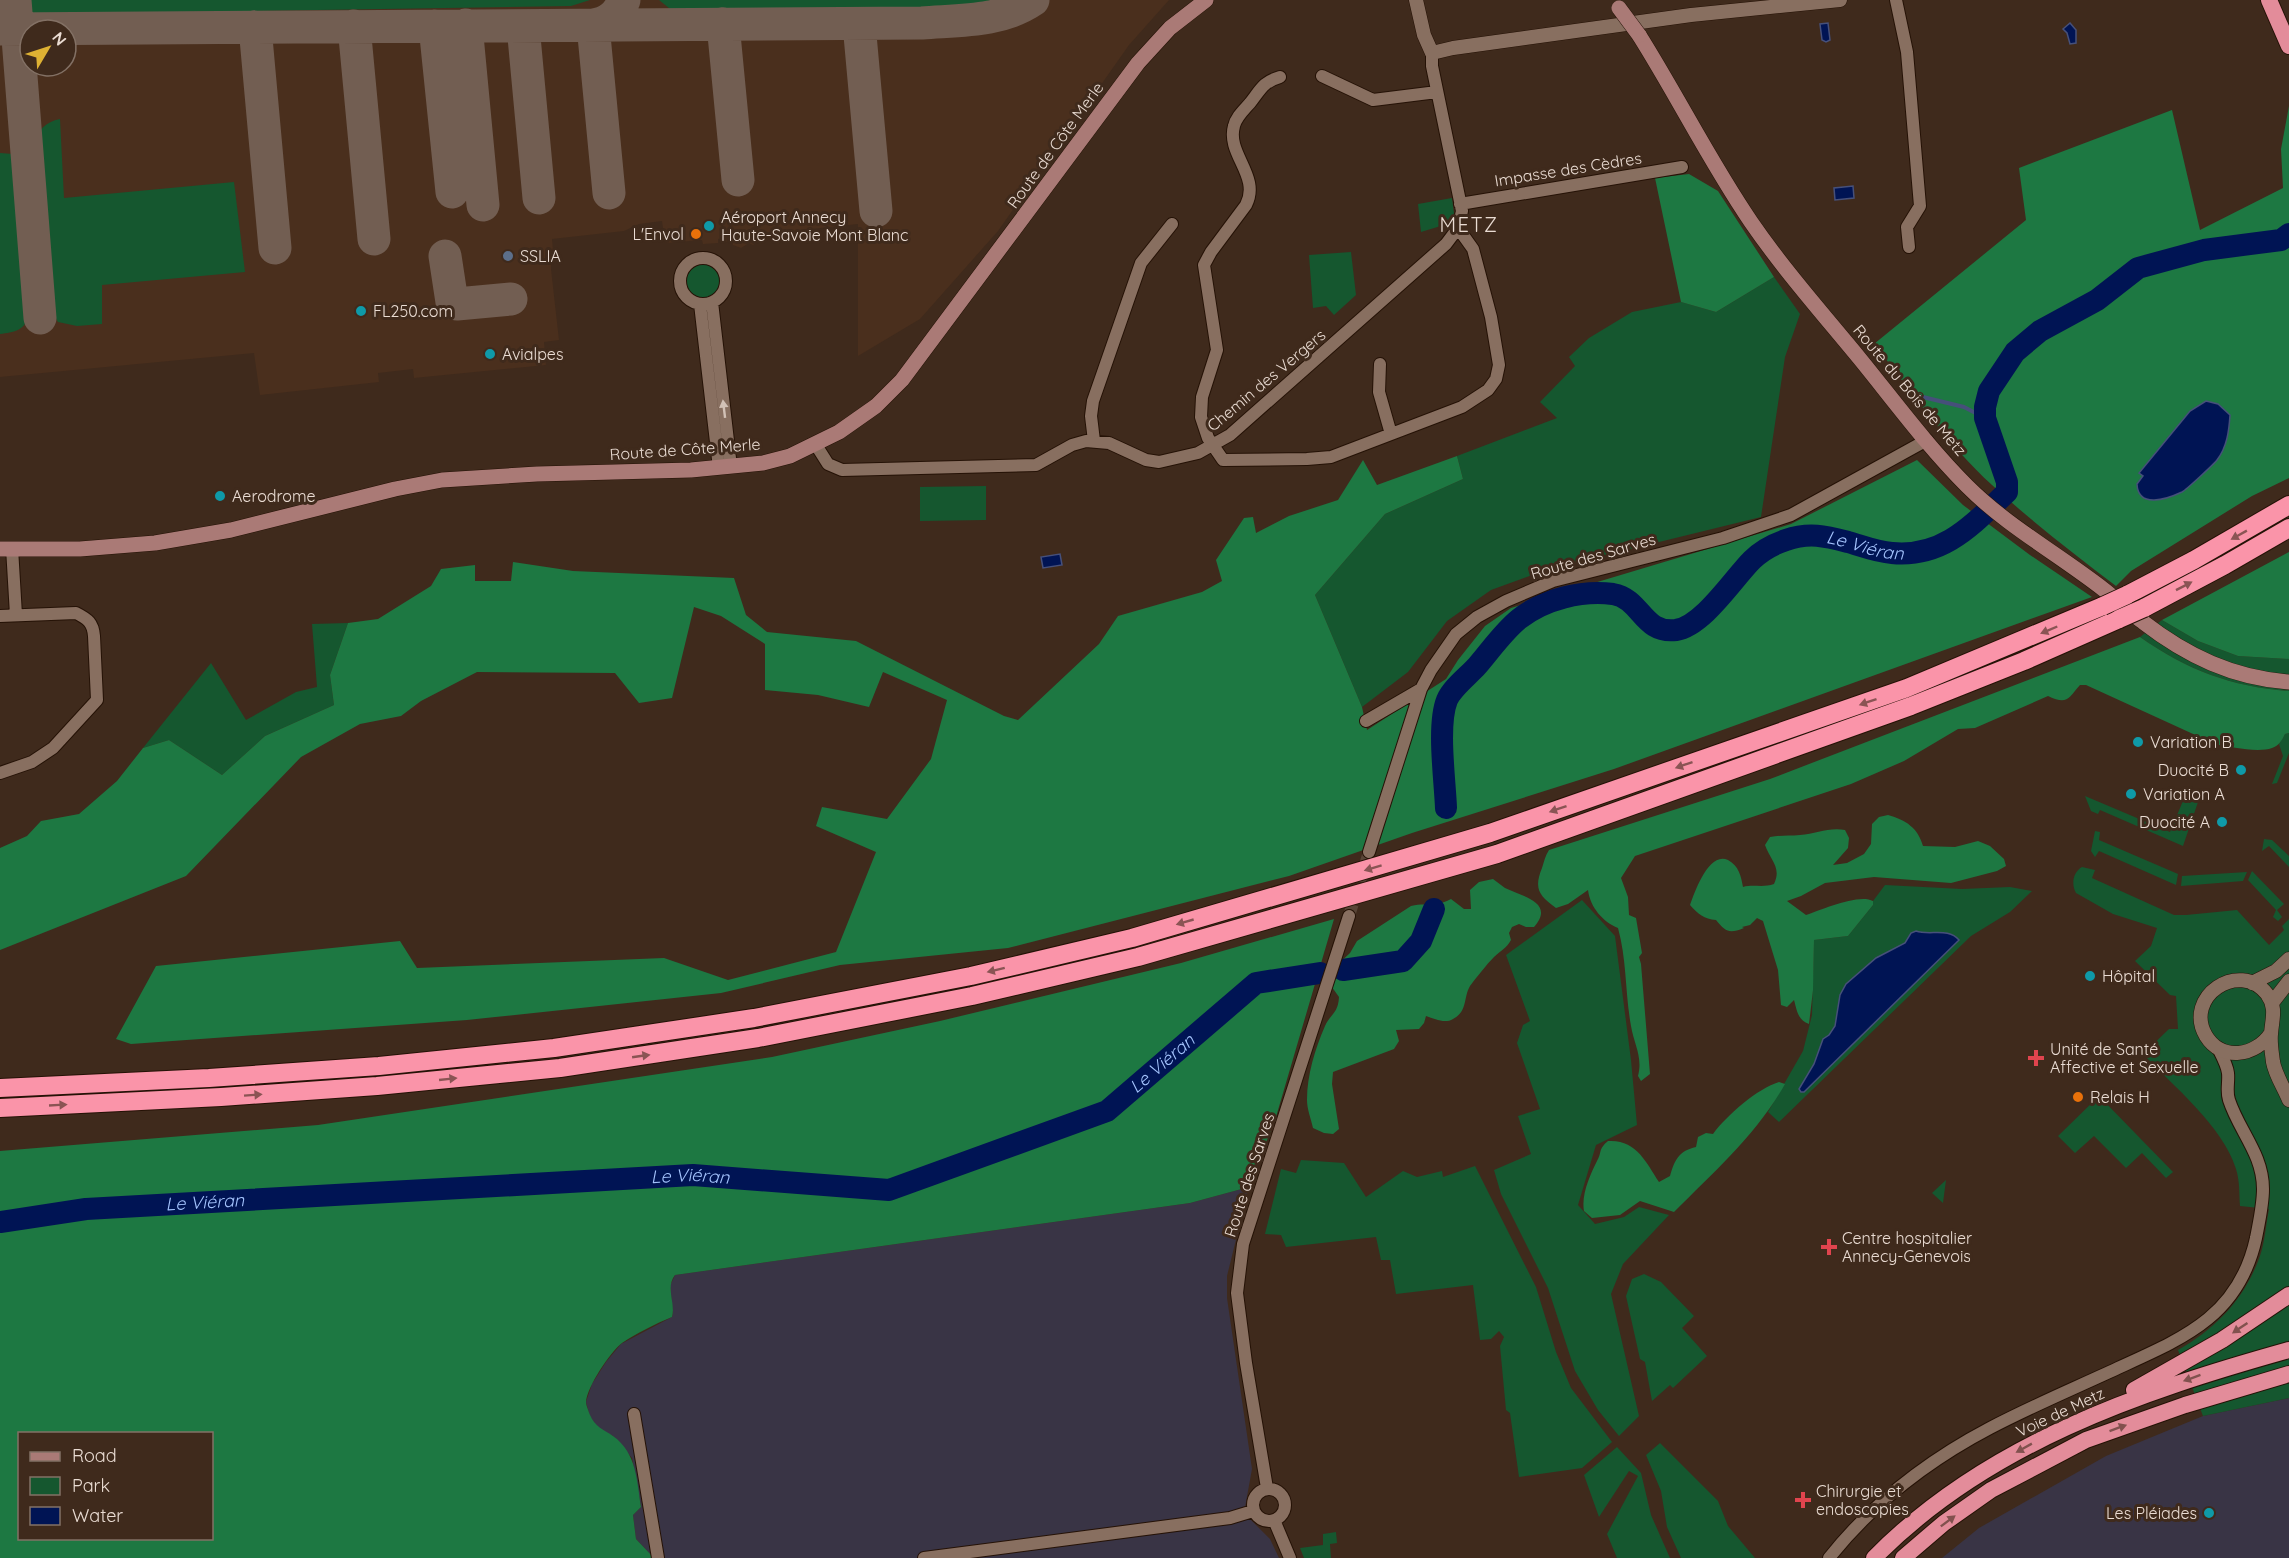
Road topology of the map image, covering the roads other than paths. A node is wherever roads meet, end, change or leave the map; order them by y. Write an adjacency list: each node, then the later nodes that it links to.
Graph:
1 (1206, 0): 22 (main road, Route de Côte Merle)
2 (1416, 0): 8 (street)
3 (1840, 0): 8 (street)
4 (1896, 0): 16 (street)
5 (2269, 0): 7 (highway)
6 (1615, 4): 20 (main road, Route du Bois de Metz, bridge)
7 (2289, 46)
8 (1432, 53): 11 (street)
9 (1322, 76): 11 (street)
10 (1280, 77): 23 (street, Chemin des Vergers)
11 (1437, 92): 13 (street)
12 (1682, 167): 13 (street, Impasse des Cèdres)
13 (1460, 204): 15 (street)
14 (1172, 224): 21 (street)
15 (1458, 228): 19 (street); 23 (street, Chemin des Vergers)
16 (1909, 247)
17 (706, 303): 24 (street)
18 (1380, 364): 19 (street)
19 (1391, 434): 23 (street)
20 (1927, 440): 30 (main road, Route du Bois de Metz); 31 (street, Route des Sarves)
21 (1094, 441): 22 (street); 23 (street)
22 (816, 445): 24 (main road, Route de Côte Merle)
23 (1213, 446)
24 (725, 467): 27 (main road, Route de Côte Merle)
25 (2289, 505): 45 (highway, one-way to 45, bridge)
26 (2289, 528): 47 (highway, one-way to 26, bridge)
27 (6, 548): 28 (street)
28 (16, 615): 29 (street); 33 (street)
29 (0, 616)
30 (2289, 682)
31 (1421, 689): 32 (street); 34 (street, Route des Sarves)
32 (1366, 721)
33 (0, 773)
34 (1369, 852)
35 (1349, 916): 53 (street, Route des Sarves)
36 (2289, 959): 38 (street)
37 (2289, 981): 39 (street)
38 (2252, 983): 39 (street); 41 (street)
39 (2272, 1003): 40 (street)
40 (2271, 1033): 42 (street); 43 (street)
41 (2218, 1048): 42 (street); 44 (street)
42 (2248, 1052): 43 (street); 44 (street)
43 (2273, 1064): 46 (street)
44 (2228, 1072): 59 (street)
45 (0, 1088)
46 (2289, 1100)
47 (0, 1108)
48 (2289, 1295): 52 (highway, one-way to 52)
49 (2289, 1350): 52 (highway, Voie de Metz, one-way to 52)
50 (2289, 1374): 61 (highway, one-way to 50)
51 (634, 1414): 56 (street)
52 (2076, 1422): 60 (highway, Voie de Metz, one-way to 60)
53 (1267, 1488): 54 (street); 55 (street)
54 (1253, 1511): 55 (street); 57 (street)
55 (1274, 1520): 58 (street)
56 (658, 1558)
57 (924, 1558)
58 (1290, 1558)
59 (1829, 1558)
60 (1874, 1558)
61 (1902, 1558)

